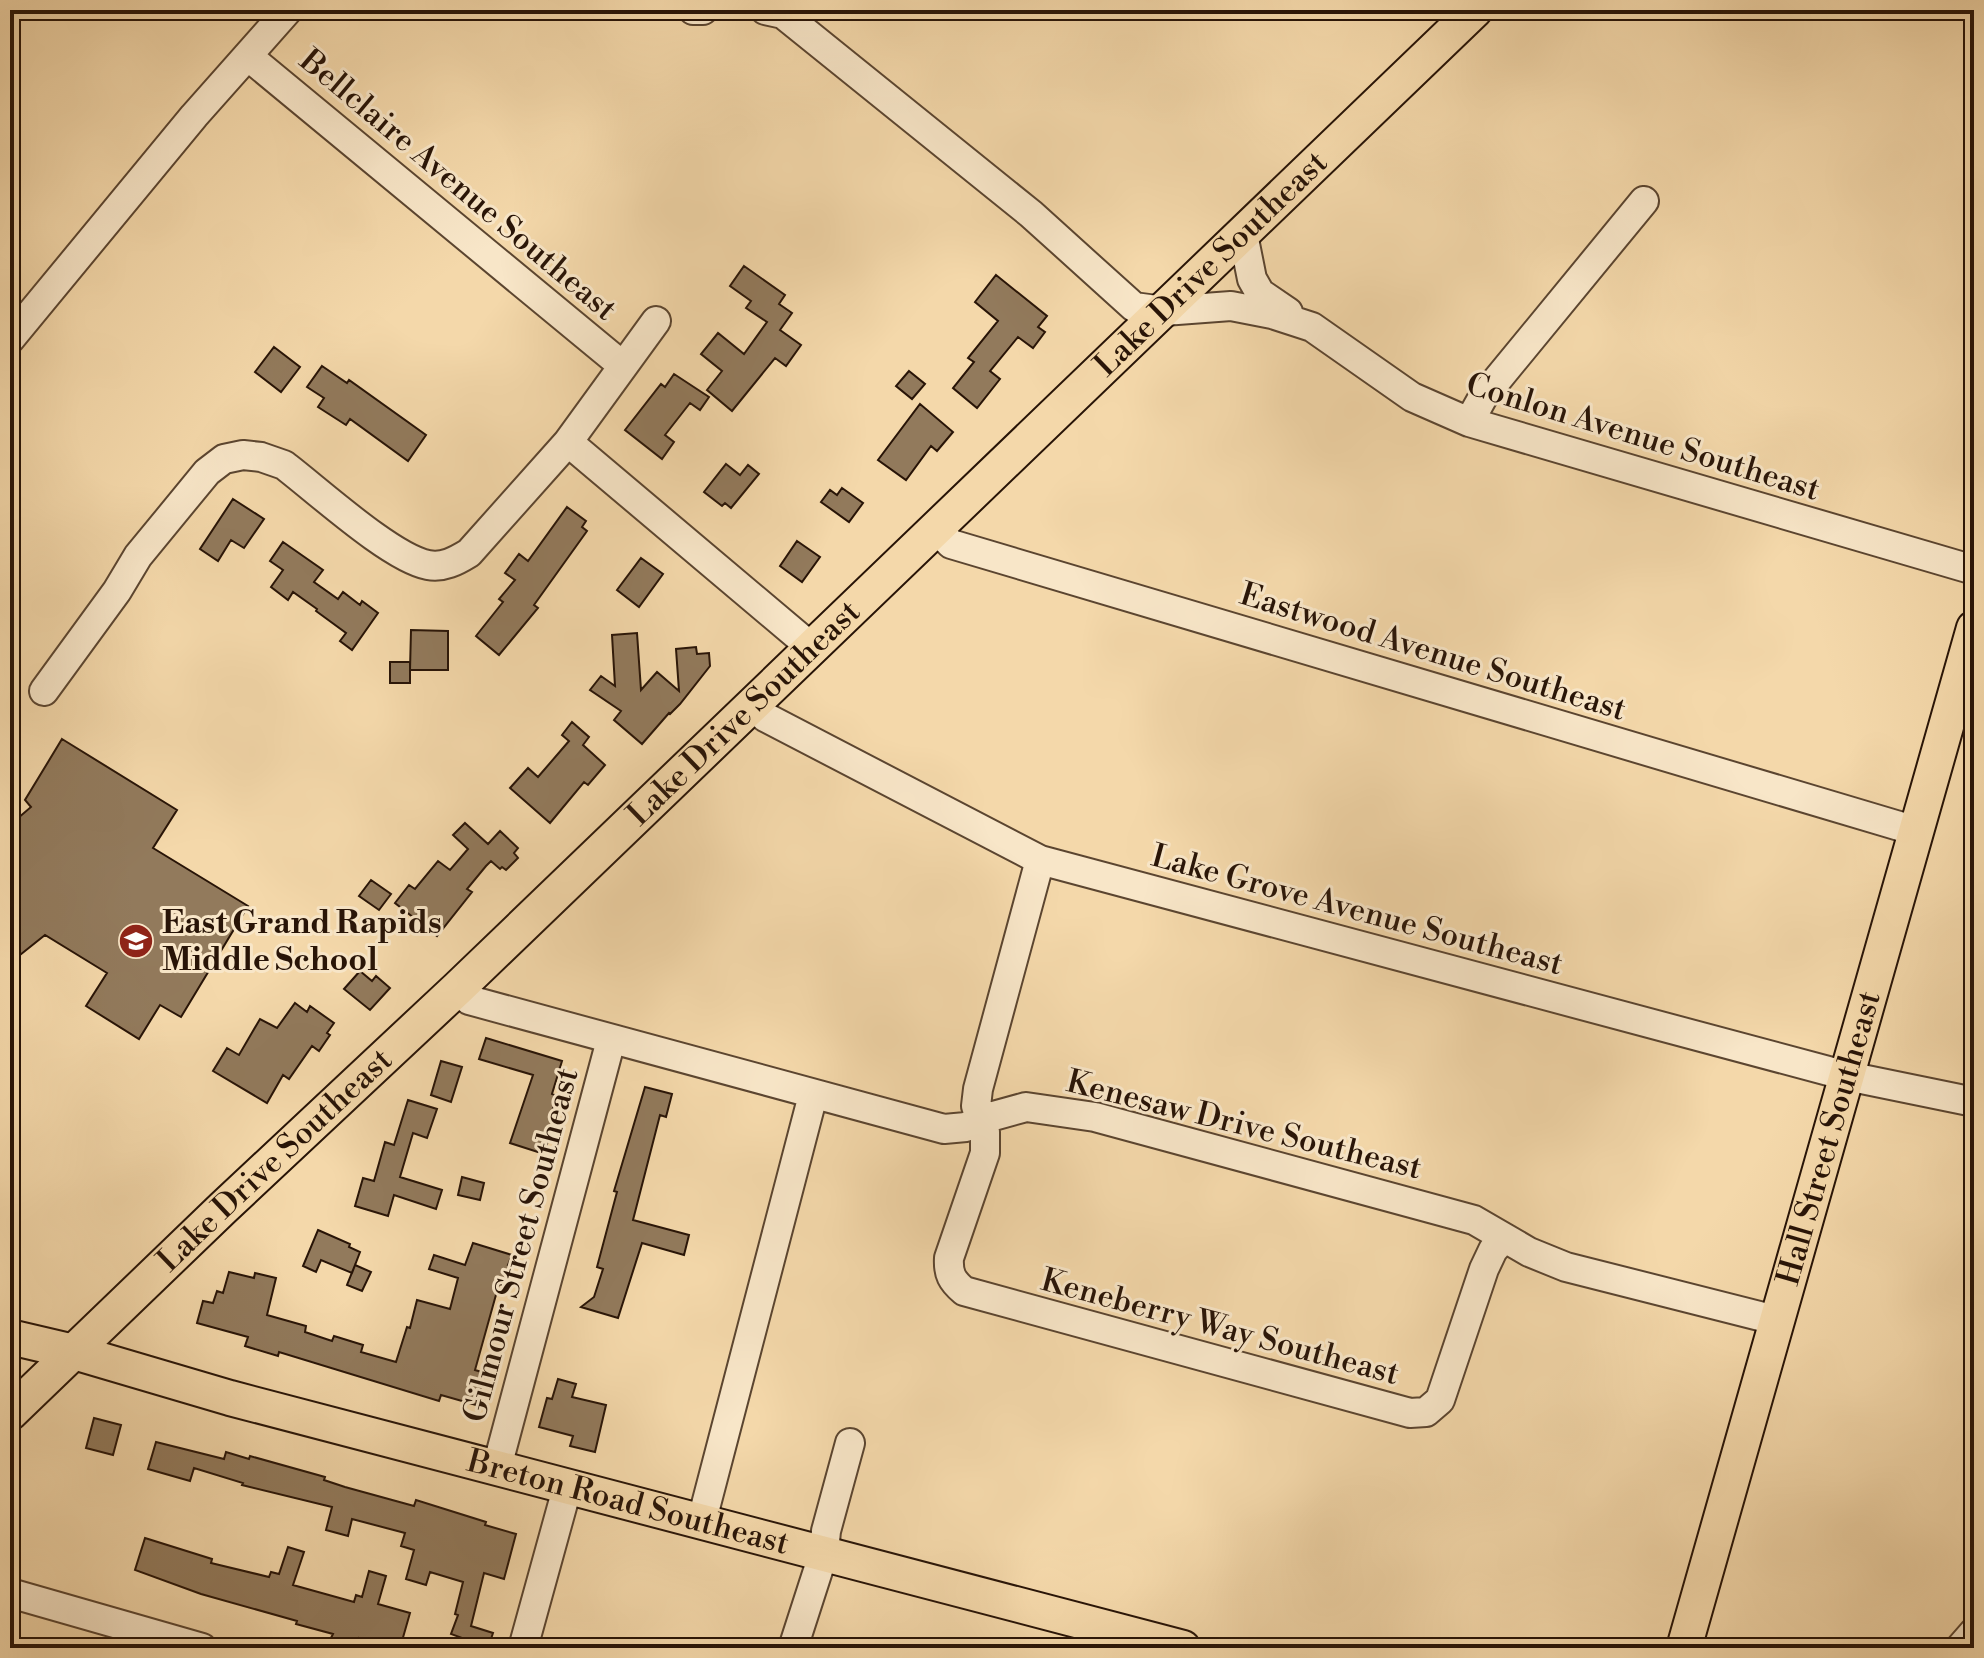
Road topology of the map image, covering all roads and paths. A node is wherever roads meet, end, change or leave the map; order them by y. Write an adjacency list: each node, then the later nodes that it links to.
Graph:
1 (288, 10): 6 (street)
2 (693, 10): 3 (street)
3 (703, 10)
4 (1475, 10): 8 (main road, Lake Drive Southeast)
5 (777, 11): 9 (street)
6 (249, 57): 12 (street); 13 (street, Bellclaire Avenue Southeast)
7 (1644, 201): 14 (street)
8 (1243, 234): 9 (main road, Lake Drive Southeast); 11 (street, Conlon Avenue Southeast)
9 (1164, 311): 11 (street, Conlon Avenue Southeast); 16 (main road, Lake Drive Southeast)
10 (656, 321): 13 (street)
11 (1312, 327): 14 (street, Conlon Avenue Southeast)
12 (10, 339)
13 (623, 366): 15 (street)
14 (1469, 422): 17 (street, Conlon Avenue Southeast)
15 (568, 442): 19 (street); 20 (street)
16 (936, 529): 19 (main road, Lake Drive Southeast); 22 (street, Eastwood Avenue Southeast)
17 (1974, 570)
18 (1974, 628): 22 (main road, Hall Street Southeast)
19 (811, 647): 21 (main road, Lake Drive Southeast)
20 (44, 691)
21 (754, 704): 23 (street, Lake Grove Avenue Southeast); 24 (main road, Lake Drive Southeast)
22 (1916, 831): 26 (main road, Hall Street Southeast)
23 (1040, 860): 26 (street, Lake Grove Avenue Southeast); 29 (street)
24 (458, 988): 25 (street, Kenesaw Drive Southeast); 33 (main road, Lake Drive Southeast)
25 (611, 1040): 27 (street, Kenesaw Drive Southeast); 36 (street, Gilmour Street Southeast)
26 (1847, 1076): 28 (street, Lake Grove Avenue Southeast); 31 (main road, Hall Street Southeast)
27 (813, 1095): 29 (street, Kenesaw Drive Southeast); 38 (street)
28 (1974, 1102)
29 (979, 1120): 30 (street, Kenesaw Drive Southeast); 30 (street, Keneberry Way Southeast)
30 (1503, 1239): 31 (street, Kenesaw Drive Southeast)
31 (1779, 1321): 47 (main road, Hall Street Southeast)
32 (10, 1337): 33 (main road, Breton Road Southeast)
33 (74, 1352): 34 (main road, Lake Drive Southeast); 36 (main road, Breton Road Southeast)
34 (10, 1413)
35 (850, 1443): 39 (street)
36 (497, 1467): 37 (main road, Breton Road Southeast)
37 (568, 1485): 38 (main road, Breton Road Southeast); 44 (street)
38 (702, 1520): 39 (main road, Breton Road Southeast)
39 (824, 1552): 42 (main road, Breton Road Southeast); 45 (street)
40 (10, 1593): 43 (street)
41 (1974, 1632): 48 (street)
42 (1108, 1638): 46 (main road, Breton Road Southeast)
43 (202, 1648)
44 (523, 1648)
45 (793, 1648)
46 (1183, 1648)
47 (1684, 1648)
48 (1960, 1648)

